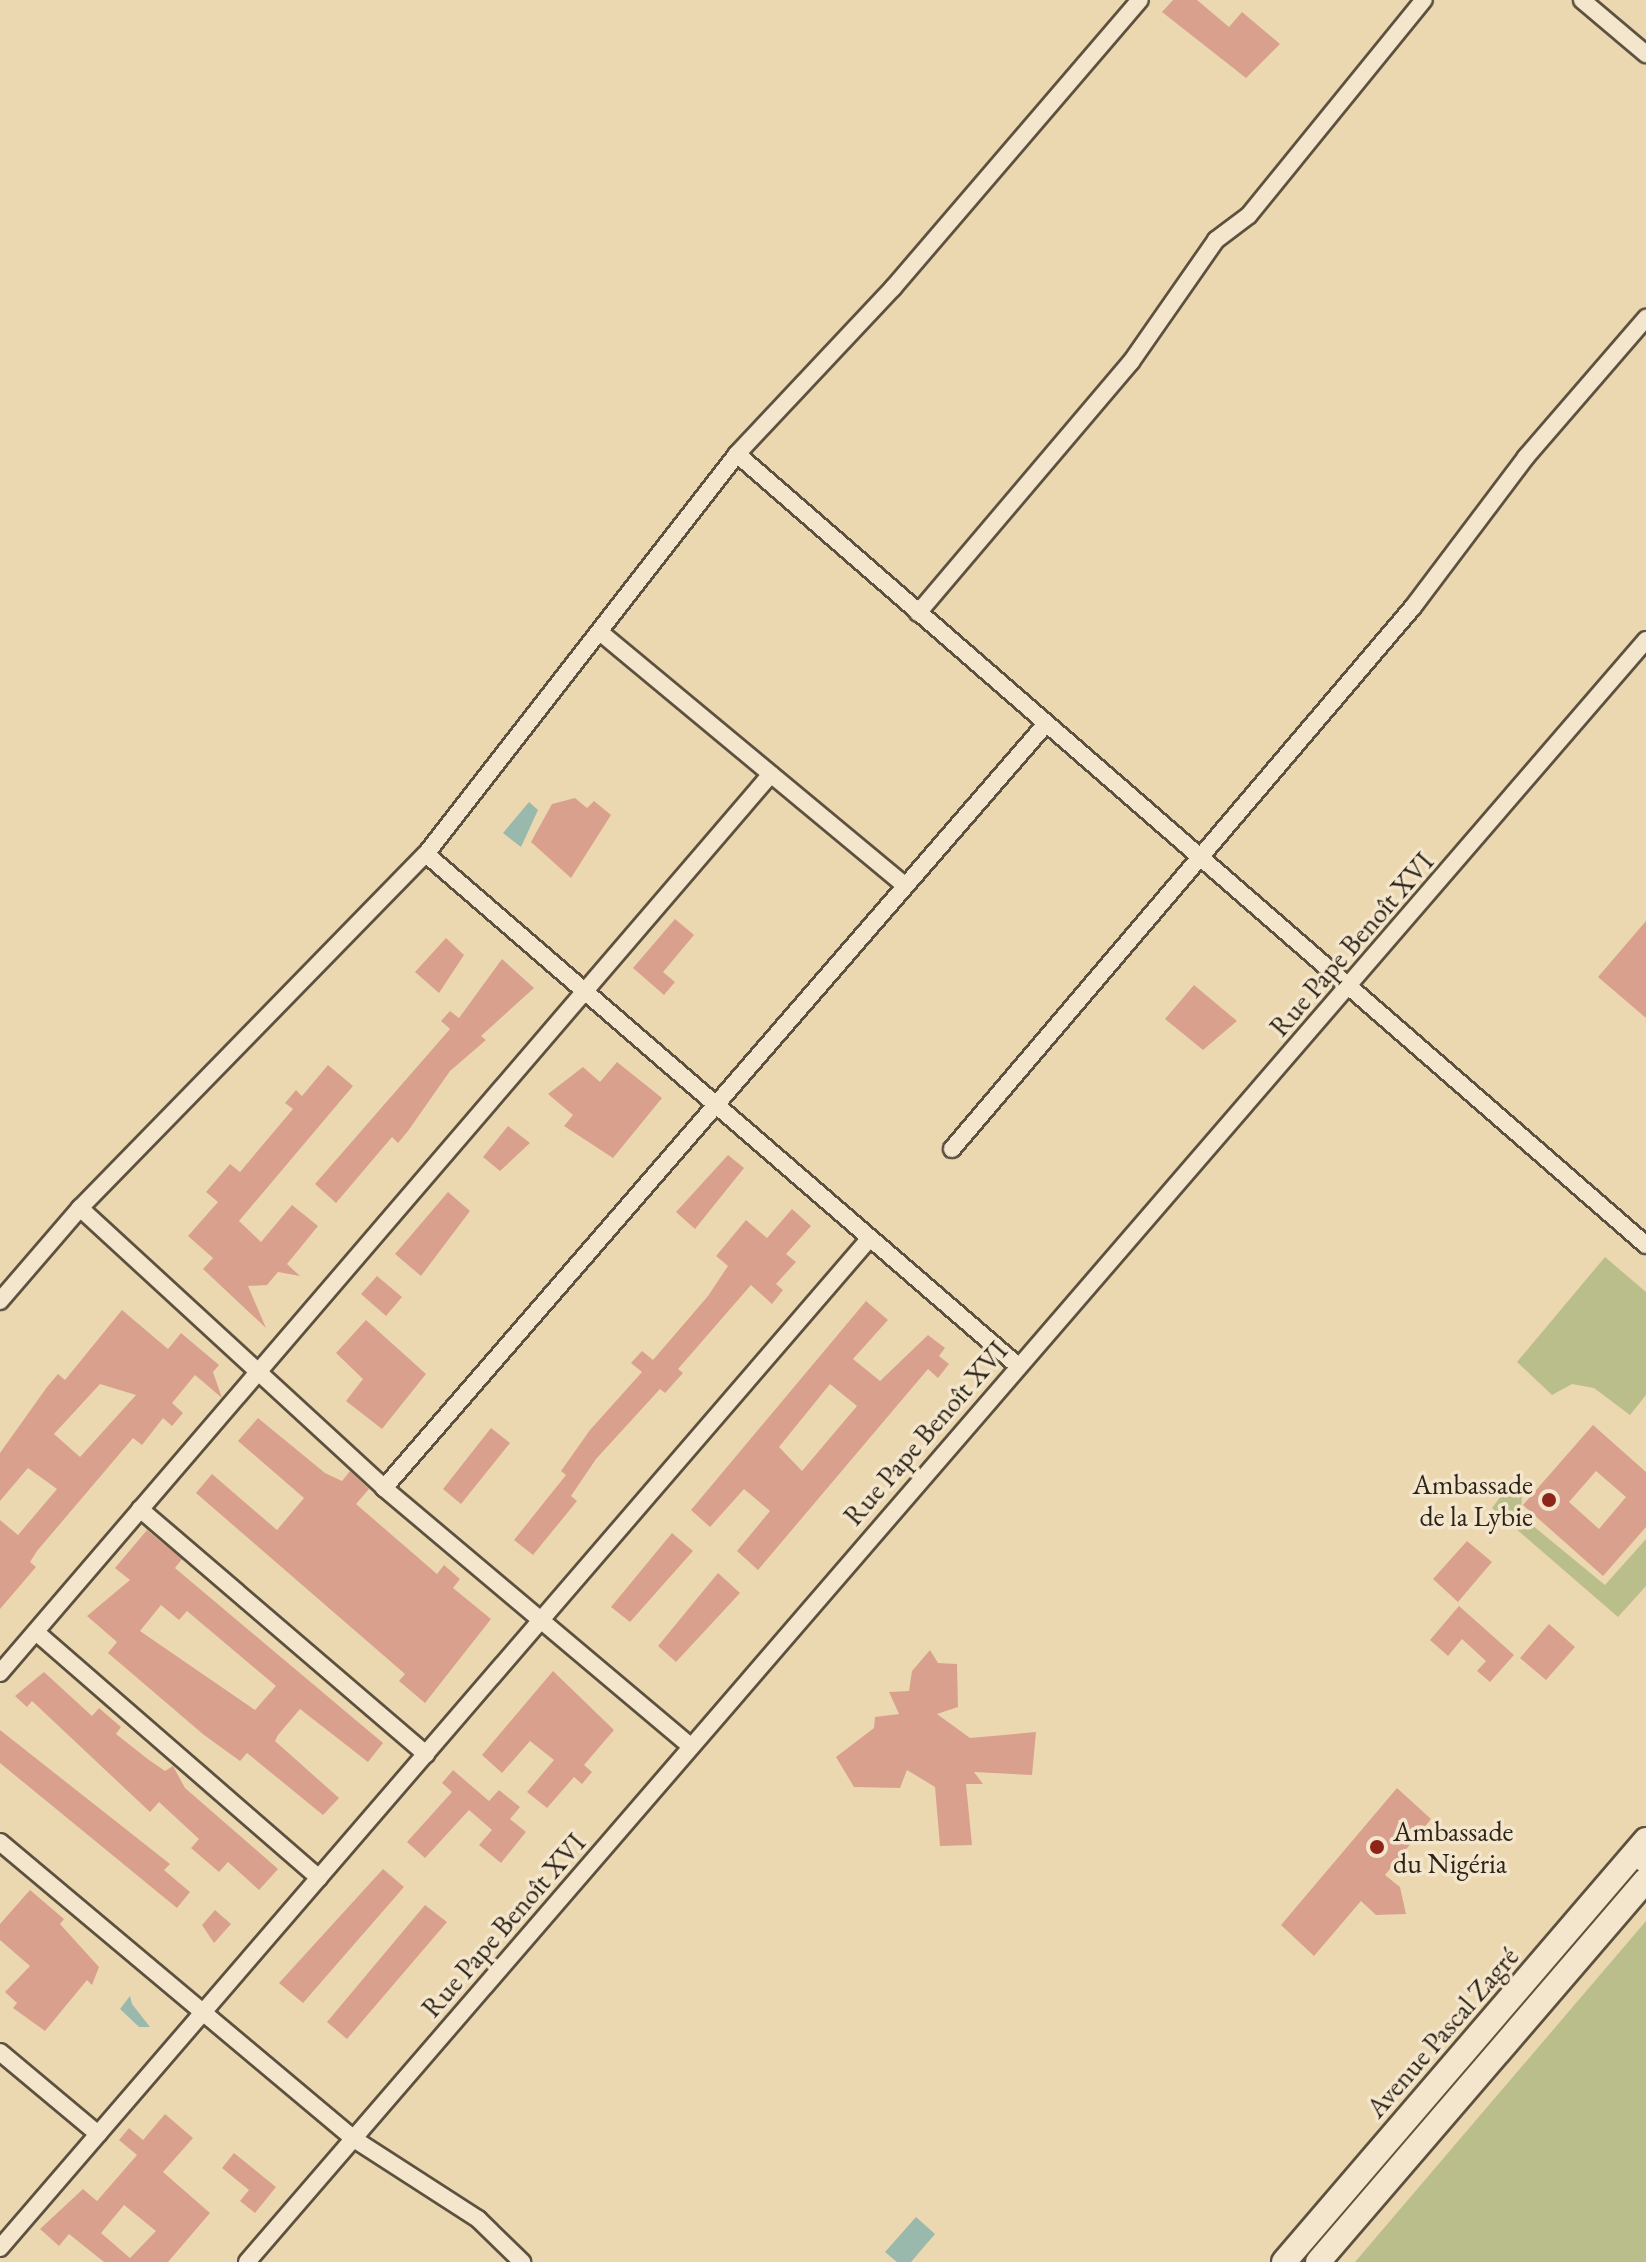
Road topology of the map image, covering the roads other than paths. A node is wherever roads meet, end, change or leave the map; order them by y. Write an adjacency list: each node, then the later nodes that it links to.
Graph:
1 (1140, 0): 6 (street)
2 (1424, 0): 7 (street)
3 (1582, 0): 4 (street)
4 (1646, 54)
5 (1646, 318): 13 (street)
6 (737, 454): 7 (street); 8 (street)
7 (918, 613): 10 (street)
8 (601, 633): 11 (street); 12 (street)
9 (1646, 640): 15 (street, Rue Pape Benoît XVI)
10 (1045, 725): 13 (street); 14 (street)
11 (771, 774): 14 (street); 16 (street)
12 (426, 854): 16 (street); 19 (street)
13 (1197, 859): 15 (street); 18 (street)
14 (904, 885): 17 (street)
15 (1346, 990): 21 (street); 23 (street, Rue Pape Benoît XVI)
16 (584, 991): 17 (street); 24 (street)
17 (716, 1105): 20 (street); 25 (street)
18 (952, 1149)
19 (80, 1208): 22 (street); 24 (street)
20 (870, 1238): 23 (street); 27 (street)
21 (1646, 1245)
22 (0, 1301)
23 (1017, 1365): 30 (street, Rue Pape Benoît XVI)
24 (258, 1373): 25 (street); 26 (street)
25 (384, 1488): 27 (street)
26 (140, 1509): 28 (street); 31 (street)
27 (541, 1620): 30 (street); 31 (street)
28 (36, 1632): 29 (street); 34 (street)
29 (0, 1673)
30 (690, 1746): 39 (street, Rue Pape Benoît XVI)
31 (426, 1754): 34 (street)
32 (0, 1842): 36 (street)
33 (1642, 1854): 41 (main road, Avenue Pascal Zagré)
34 (319, 1878): 36 (street)
35 (1646, 1880): 44 (main road, Avenue Pascal Zagré)
36 (201, 2014): 38 (street); 39 (street)
37 (0, 2052): 38 (street)
38 (98, 2134): 40 (street)
39 (354, 2139): 42 (street, Rue Pape Benoît XVI); 43 (street)
40 (0, 2248)
41 (1292, 2259)
42 (247, 2262)
43 (522, 2262)
44 (1318, 2262)

